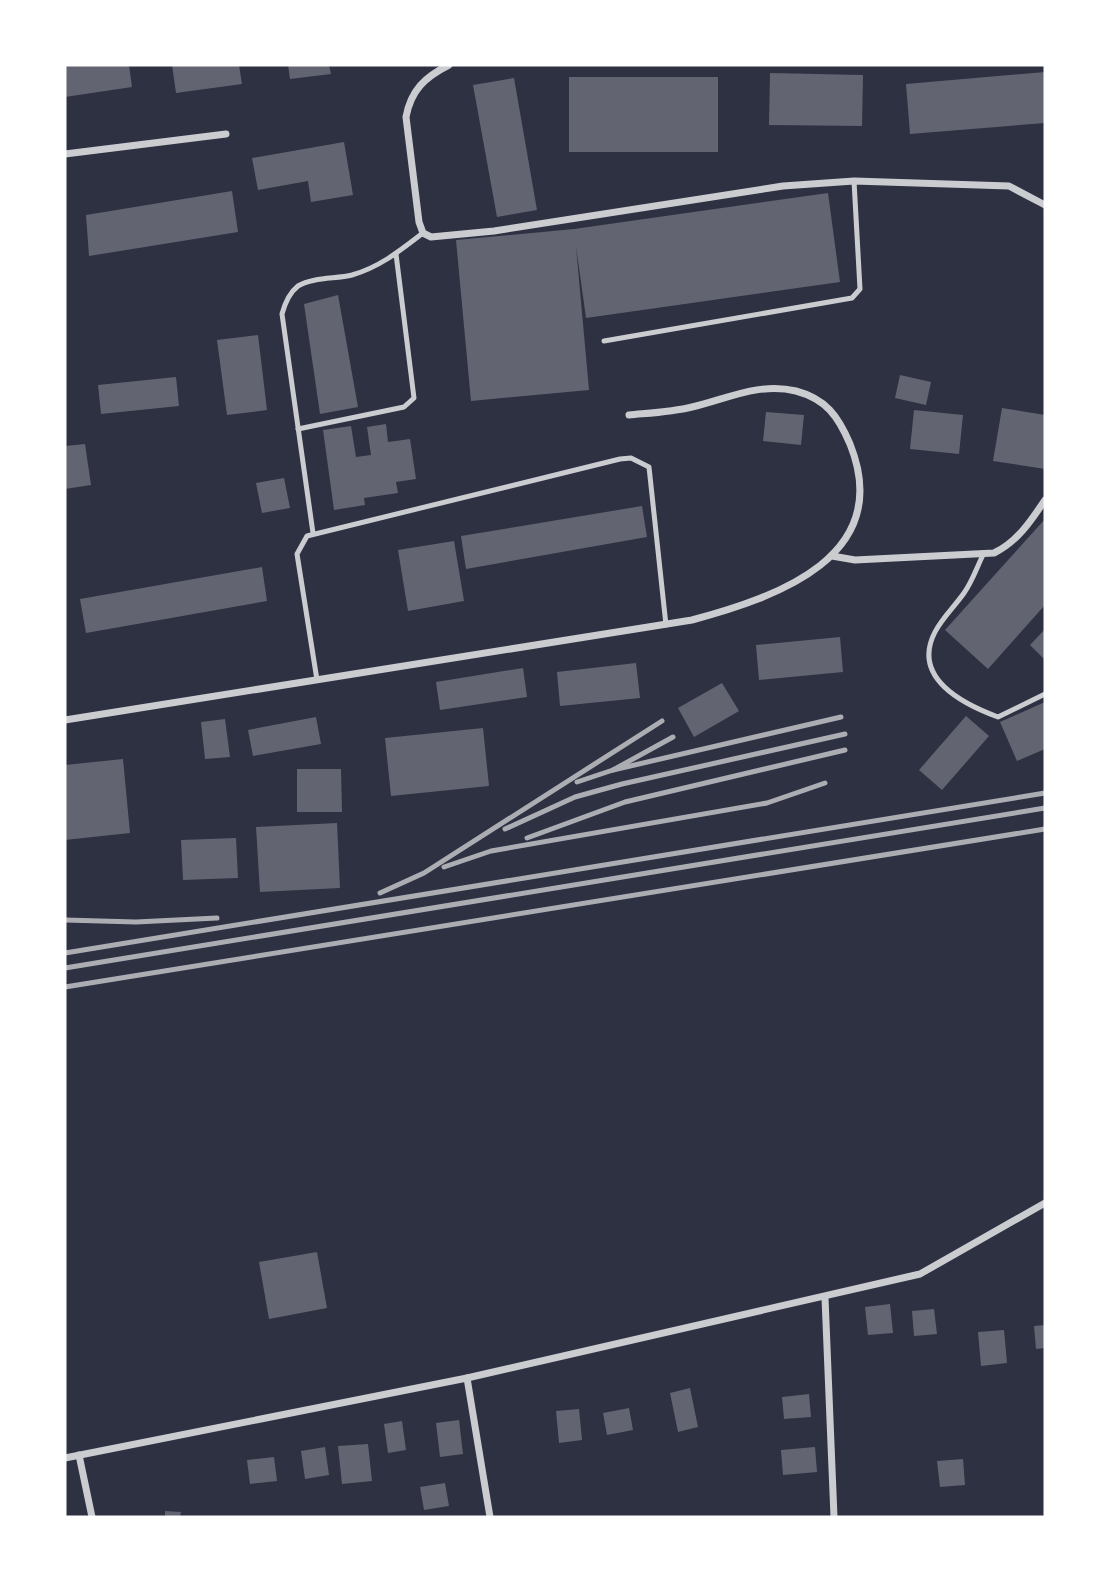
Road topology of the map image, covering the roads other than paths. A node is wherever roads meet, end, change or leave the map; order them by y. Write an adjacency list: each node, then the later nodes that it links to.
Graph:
1 (449, 65): 6 (street)
2 (226, 134): 3 (street)
3 (65, 154)
4 (854, 181): 5 (street); 6 (street); 8 (lane)
5 (1045, 205)
6 (424, 233): 7 (lane)
7 (396, 254): 10 (lane); 10 (lane)
8 (604, 341)
9 (629, 415): 14 (street)
10 (298, 429): 12 (lane)
11 (1045, 500): 13 (street)
12 (313, 533): 15 (lane); 16 (lane)
13 (983, 555): 14 (street); 17 (lane)
14 (832, 556): 15 (street)
15 (666, 625): 16 (street)
16 (317, 680): 18 (street)
17 (1045, 694)
18 (65, 720)
19 (1045, 1203): 20 (street)
20 (825, 1298): 21 (street); 26 (street)
21 (467, 1378): 22 (street); 25 (street)
22 (79, 1455): 23 (street); 24 (street)
23 (65, 1458)
24 (92, 1517)
25 (490, 1517)
26 (834, 1517)

